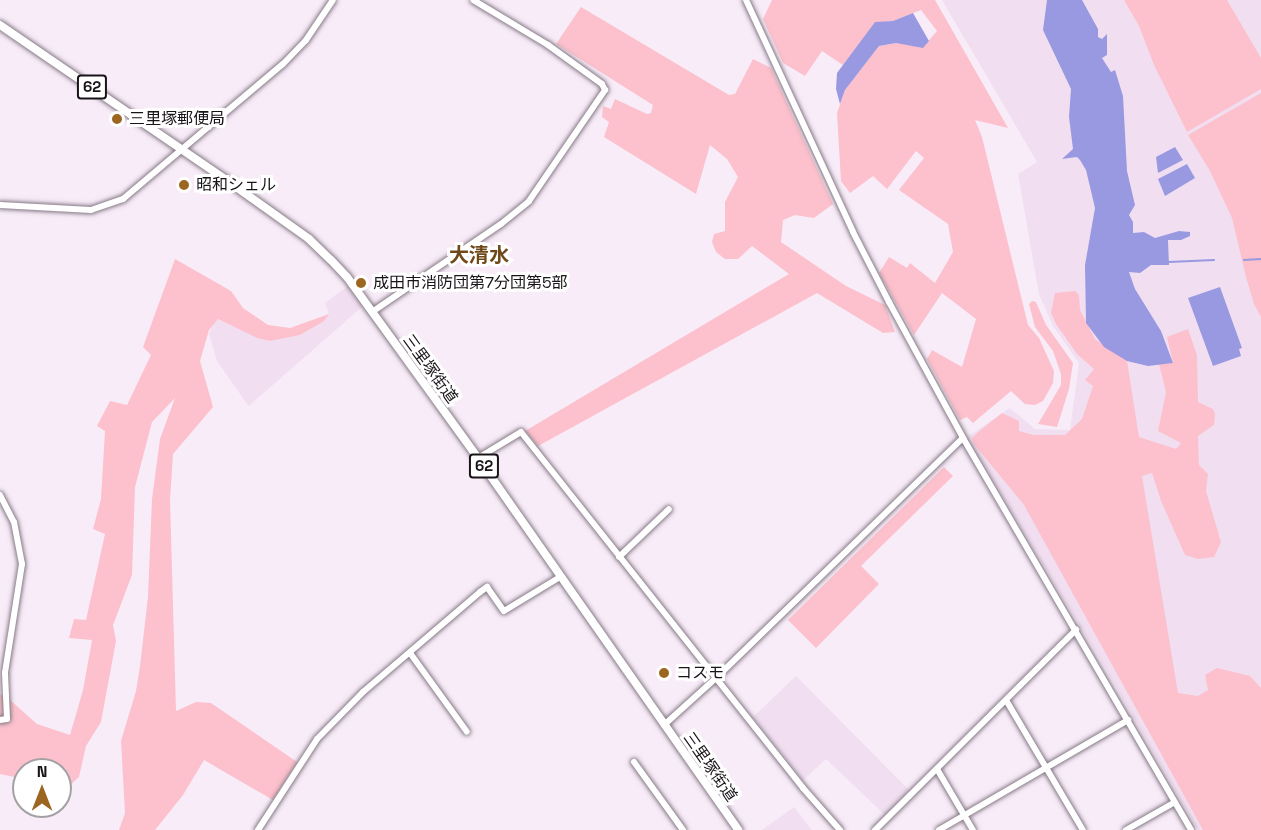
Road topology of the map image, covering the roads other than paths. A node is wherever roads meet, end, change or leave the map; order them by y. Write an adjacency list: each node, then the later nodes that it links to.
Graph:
1 (333, 0): 5 (street)
2 (473, 0): 7 (street)
3 (746, 0): 8 (street)
4 (0, 25): 5 (main road, 三里塚街道 / 62)
5 (183, 150): 6 (street); 7 (main road, 三里塚街道 / 62)
6 (0, 205)
7 (372, 312): 9 (main road, 三里塚街道 / 62)
8 (963, 438): 14 (street); 16 (street)
9 (478, 458): 12 (street); 13 (main road, 三里塚街道 / 62)
10 (0, 495): 18 (street)
11 (669, 509): 12 (street)
12 (619, 557): 16 (street)
13 (560, 577): 15 (street); 20 (main road, 三里塚街道 / 62)
14 (1076, 630): 17 (street); 19 (street)
15 (410, 653): 21 (street); 28 (street)
16 (716, 678): 20 (street); 30 (street)
17 (1006, 700): 23 (street); 24 (street)
18 (3, 719)
19 (1128, 720): 23 (street); 25 (street)
20 (664, 725): 27 (main road, 三里塚街道 / 62)
21 (467, 732)
22 (634, 762): 29 (street)
23 (1046, 768): 26 (street); 34 (street)
24 (937, 769): 26 (street); 31 (street)
25 (1175, 802): 35 (street); 36 (street)
26 (964, 815): 32 (street); 33 (street)
27 (735, 829)
28 (258, 830)
29 (683, 830)
30 (840, 830)
31 (875, 830)
32 (939, 830)
33 (973, 830)
34 (1083, 830)
35 (1126, 830)
36 (1191, 830)

